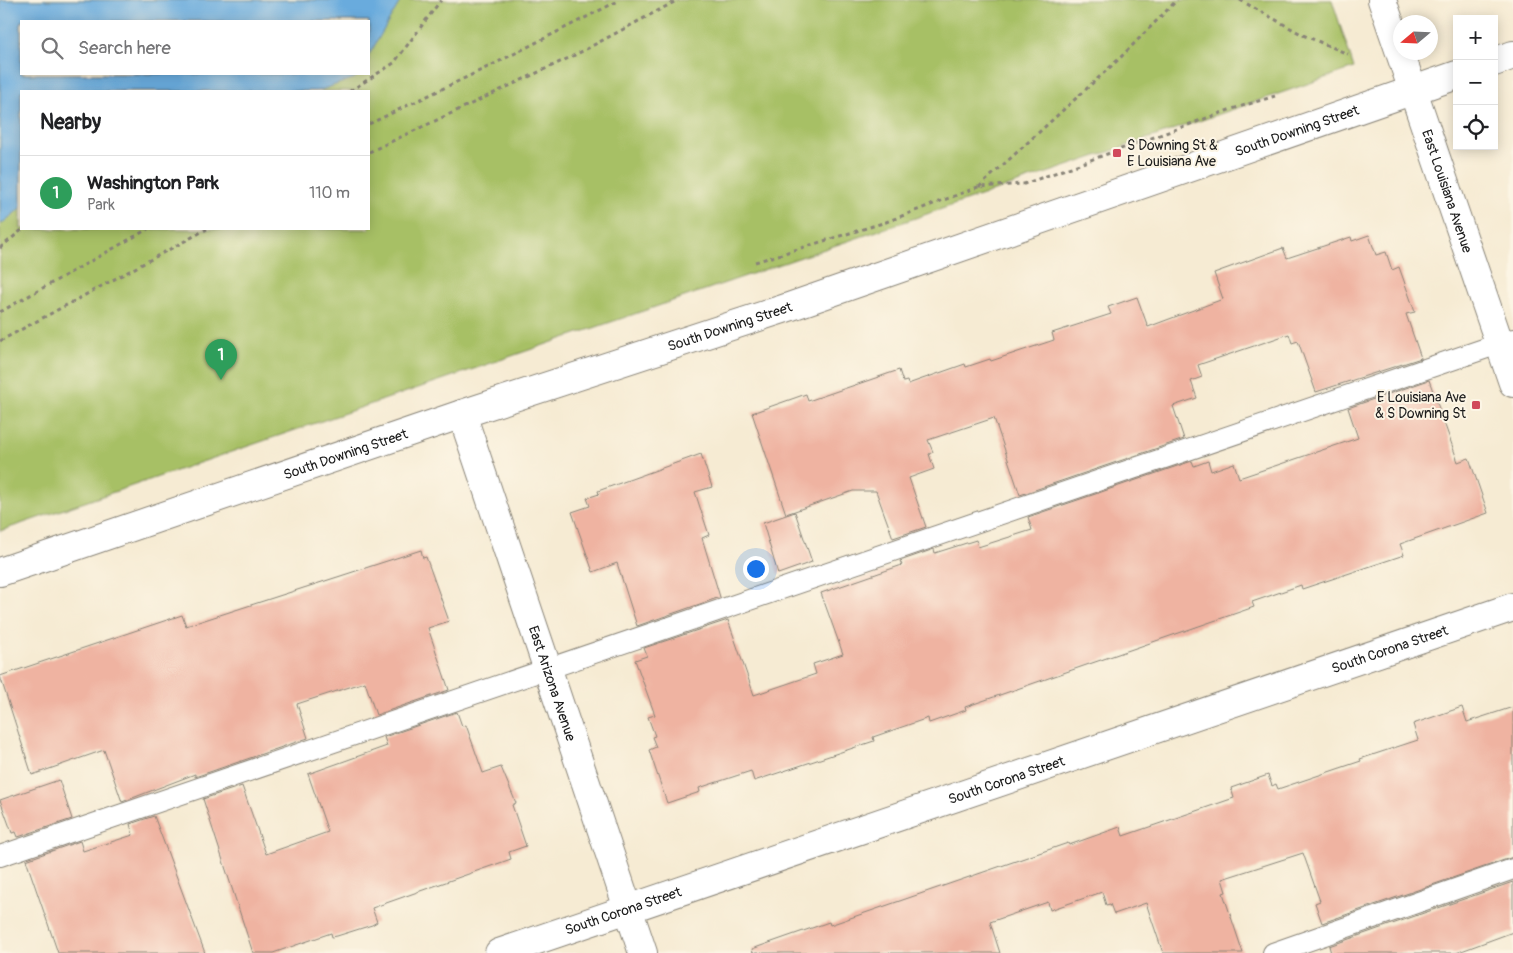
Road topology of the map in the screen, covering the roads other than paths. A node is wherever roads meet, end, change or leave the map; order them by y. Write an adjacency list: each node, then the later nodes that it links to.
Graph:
1 (1382, 0): 5 (main road, East Louisiana Avenue)
2 (1513, 55): 3 (main road)
3 (1498, 61)
4 (1453, 76): 5 (main road, South Downing Street)
5 (1412, 90): 6 (main road, East Louisiana Avenue); 8 (main road, South Downing Street)
6 (1506, 341): 7 (main road, East Louisiana Avenue); 11 (lane)
7 (1513, 383)
8 (462, 414): 9 (main road, South Downing Street); 11 (main road, East Arizona Avenue)
9 (0, 572)
10 (1513, 607): 14 (main road, South Corona Street)
11 (548, 670): 12 (lane); 14 (main road, East Arizona Avenue)
12 (0, 856)
13 (1513, 869): 17 (lane)
14 (628, 908): 15 (main road, South Corona Street); 16 (main road, East Arizona Avenue)
15 (499, 953)
16 (643, 953)
17 (1274, 953)

